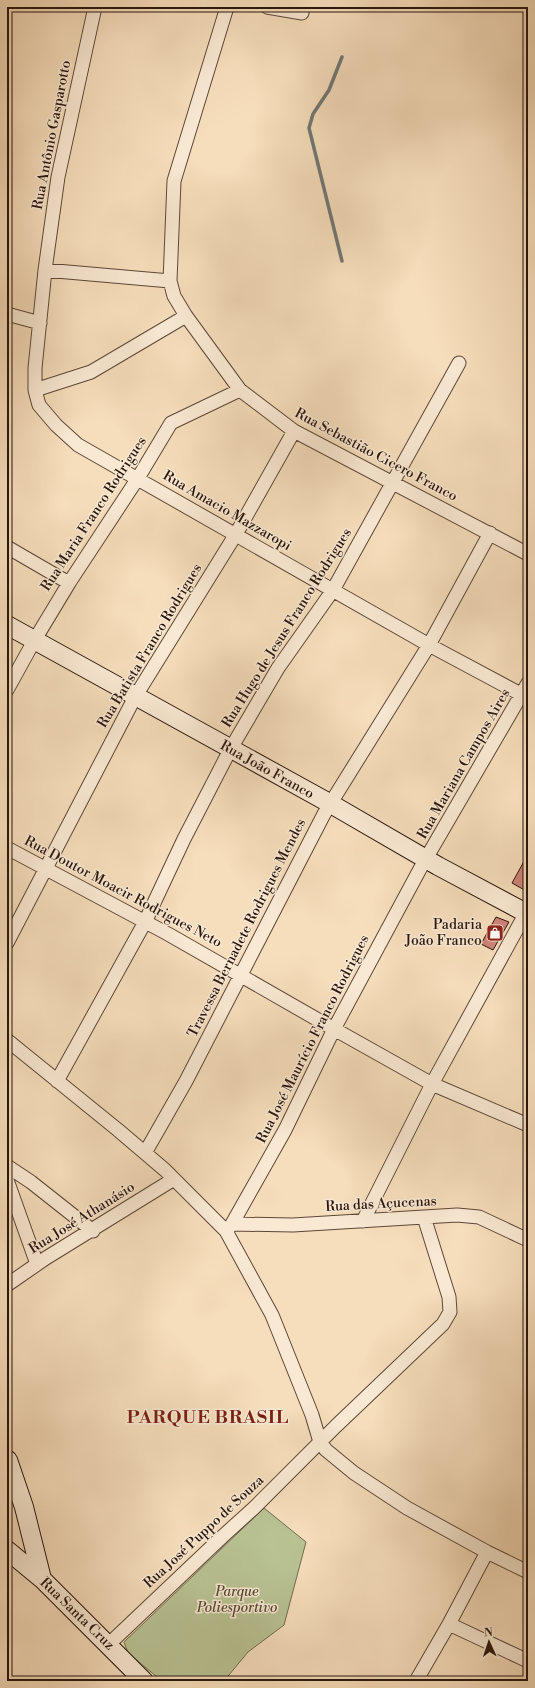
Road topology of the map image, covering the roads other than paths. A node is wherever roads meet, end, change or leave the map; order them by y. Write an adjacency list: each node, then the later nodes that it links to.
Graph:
1 (95, 7): 5 (street, Rua Antônio Gasparotto)
2 (227, 7): 6 (street, Rua Sebastião Cicero Franco)
3 (267, 7): 4 (street)
4 (302, 13)
5 (45, 270): 6 (street); 9 (street, Rua Amacio Mazzaropi)
6 (170, 281): 8 (street, Rua Sebastião Cicero Franco)
7 (7, 314): 9 (street)
8 (186, 316): 11 (street); 12 (street, Rua Sebastião Cicero Franco)
9 (40, 323): 11 (street, Rua Amacio Mazzaropi)
10 (459, 363): 15 (street, Rua Hugo de Jesus Franco Rodrigues)
11 (35, 390): 14 (street, Rua Amacio Mazzaropi)
12 (240, 390): 13 (street, Rua Sebastião Cicero Franco); 14 (street, Rua Maria Franco Rodrigues)
13 (294, 432): 15 (street, Rua Sebastião Cicero Franco); 17 (street, Rua Batista Franco Rodrigues)
14 (138, 478): 17 (street, Rua Amacio Mazzaropi); 20 (street, Rua Maria Franco Rodrigues)
15 (393, 484): 16 (street, Rua Sebastião Cicero Franco); 21 (street, Rua Hugo de Jesus Franco Rodrigues)
16 (490, 533): 19 (street, Rua Sebastião Cicero Franco); 24 (street, Travessa Bernadete Rodrigues Mendes)
17 (236, 534): 21 (street, Rua Amacio Mazzaropi); 27 (street, Rua Batista Franco Rodrigues)
18 (7, 547): 20 (street)
19 (528, 554)
20 (69, 583): 23 (street, Rua Maria Franco Rodrigues)
21 (333, 590): 24 (street, Rua Amacio Mazzaropi); 28 (street, Rua Hugo de Jesus Franco Rodrigues)
22 (7, 625): 23 (street, Rua João Franco)
23 (34, 641): 25 (street, Rua Maria Franco Rodrigues); 27 (street, Rua João Franco)
24 (429, 645): 26 (street, Rua Amacio Mazzaropi); 29 (street, Travessa Bernadete Rodrigues Mendes)
25 (7, 690)
26 (526, 692): 31 (street, Rua Mariana Campos Aires)
27 (135, 697): 28 (street, Rua João Franco); 32 (street, Rua Batista Franco Rodrigues)
28 (230, 750): 29 (street, Rua João Franco); 34 (street, Rua Hugo de Jesus Franco Rodrigues)
29 (331, 804): 31 (street, Rua João Franco); 36 (street, Travessa Bernadete Rodrigues Mendes)
30 (7, 848): 32 (street, Rua Doutor Moacir Rodrigues Neto)
31 (427, 860): 33 (street, Rua João Franco); 37 (street, Rua José Maurício Franco Rodrigues)
32 (46, 870): 34 (street, Rua Doutor Moacir Rodrigues Neto); 35 (street, Rua Batista Franco Rodrigues)
33 (527, 912): 40 (street)
34 (145, 922): 36 (street, Rua Doutor Moacir Rodrigues Neto); 39 (street, Rua Hugo de Jesus Franco Rodrigues)
35 (7, 944)
36 (242, 975): 37 (street, Rua Doutor Moacir Rodrigues Neto); 42 (street, Travessa Bernadete Rodrigues Mendes)
37 (334, 1029): 40 (street, Rua Doutor Moacir Rodrigues Neto); 48 (street, Rua José Maurício Franco Rodrigues)
38 (7, 1040): 39 (street)
39 (57, 1081): 42 (street)
40 (432, 1084): 41 (street, Rua Doutor Moacir Rodrigues Neto); 47 (street)
41 (528, 1125)
42 (145, 1153): 44 (street)
43 (7, 1166): 49 (street)
44 (174, 1179): 48 (street); 49 (street, Rua José Athanásio)
45 (7, 1180): 51 (street)
46 (424, 1217): 47 (street, Rua das Açucenas); 50 (street, Rua das Açucenas); 53 (street, Rua José Puppo de Souza)
47 (363, 1221): 48 (street, Rua das Açucenas)
48 (229, 1227): 53 (street)
49 (92, 1230): 51 (street, Rua José Athanásio)
50 (528, 1240)
51 (37, 1264): 52 (street, Rua José Athanásio)
52 (7, 1285)
53 (320, 1442): 56 (street); 60 (street, Rua José Puppo de Souza)
54 (7, 1460): 58 (street)
55 (7, 1550): 58 (street, Rua Santa Cruz)
56 (487, 1552): 57 (street); 59 (street)
57 (528, 1572)
58 (42, 1579): 60 (street, Rua Santa Cruz)
59 (449, 1624): 61 (street); 63 (street)
60 (109, 1644): 62 (street, Rua Santa Cruz)
61 (528, 1661)
62 (144, 1681)
63 (416, 1681)

